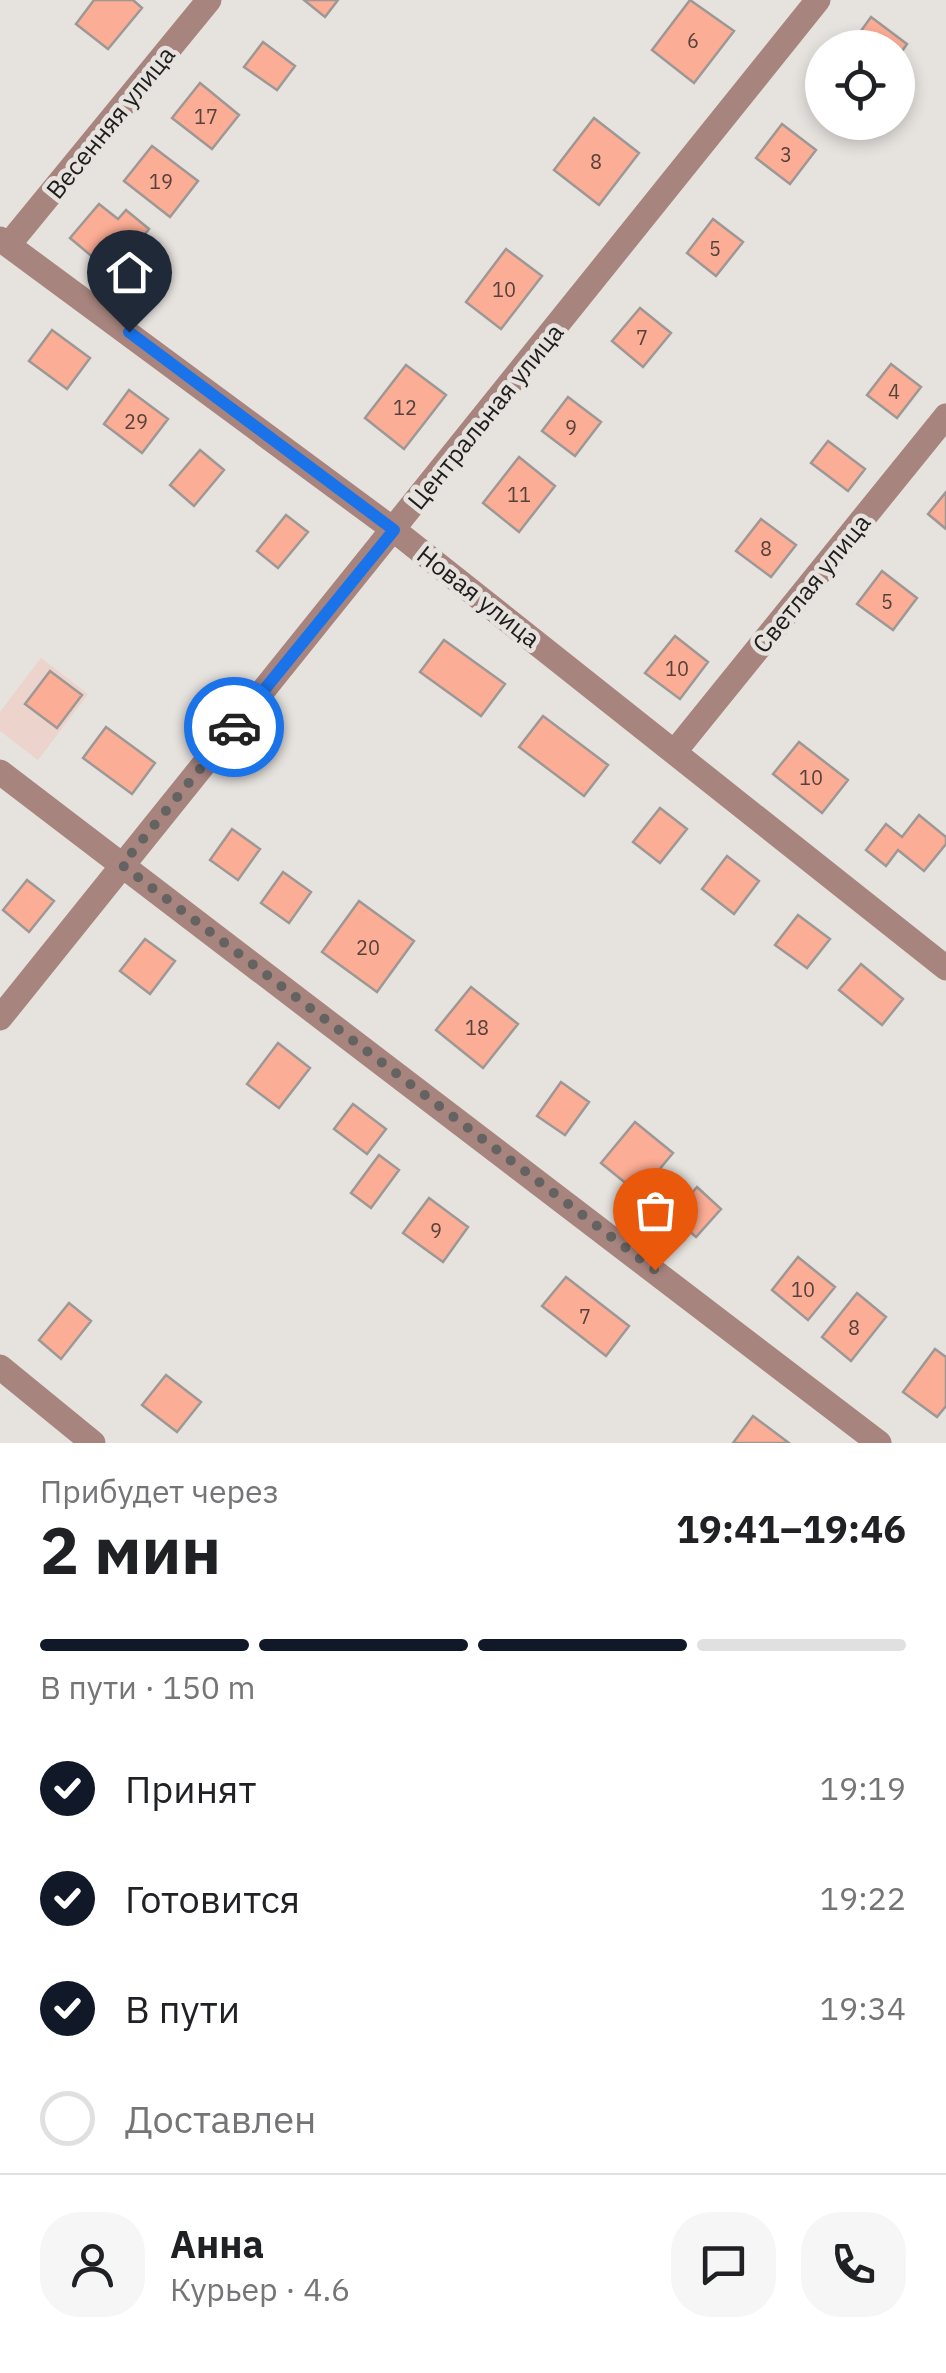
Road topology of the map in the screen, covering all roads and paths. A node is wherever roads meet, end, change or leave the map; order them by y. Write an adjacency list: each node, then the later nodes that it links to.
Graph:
1 (209, 0): 3 (street, Весенняя улица)
2 (818, 0): 5 (street, Центральная улица)
3 (5, 241): 5 (street, Новая улица)
4 (946, 416): 6 (street, Светлая улица)
5 (394, 530): 6 (street, Новая улица); 8 (street, Центральная улица)
6 (676, 750): 9 (street, Новая улица)
7 (0, 772): 8 (street)
8 (122, 865): 10 (street, Центральная улица); 13 (street)
9 (946, 968)
10 (0, 1018)
11 (0, 1366): 12 (street)
12 (92, 1443)
13 (879, 1443)

